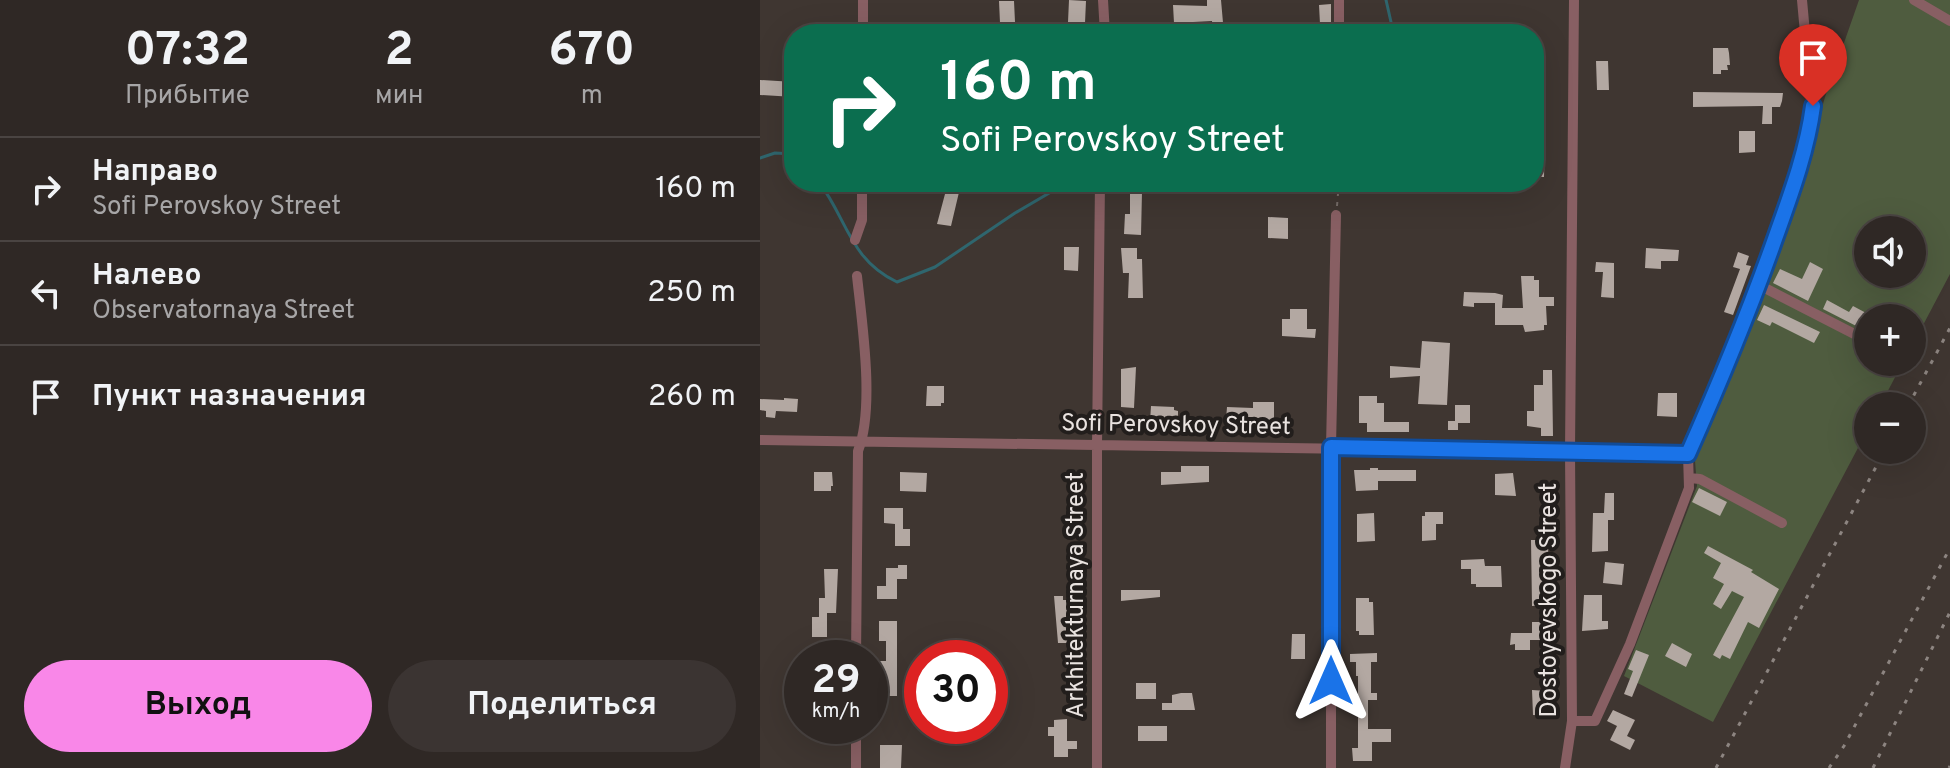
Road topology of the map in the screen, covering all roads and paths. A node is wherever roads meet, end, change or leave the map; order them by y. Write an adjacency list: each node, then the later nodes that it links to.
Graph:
1 (863, 0): 8 (street)
2 (1103, 0): 9 (street)
3 (1339, 0): 10 (street)
4 (1574, 0): 23 (street, Dostoyevskogo Street)
5 (1802, 0): 17 (street)
6 (1914, 0): 7 (street)
7 (1950, 21)
8 (863, 24)
9 (1104, 24)
10 (1339, 24)
11 (862, 192): 15 (street)
12 (1100, 192): 21 (street, Arkhitekturnaya Street)
13 (1338, 192): 14 (path)
14 (1336, 215): 22 (street)
15 (855, 240)
16 (857, 276): 20 (street)
17 (1759, 285): 18 (street); 24 (street)
18 (1854, 334)
19 (760, 440): 20 (street, Sofi Perovskoy Street)
20 (862, 440): 21 (street, Sofi Perovskoy Street); 27 (street)
21 (1097, 446): 22 (street, Sofi Perovskoy Street); 31 (street, Arkhitekturnaya Street)
22 (1331, 447): 23 (street, Sofi Perovskoy Street); 32 (street)
23 (1570, 451): 24 (street, Sofi Perovskoy Street); 28 (street, Dostoyevskogo Street)
24 (1688, 454): 25 (street)
25 (1689, 478): 26 (street); 28 (street)
26 (1782, 523)
27 (856, 640)
28 (1572, 721): 33 (street, Dostoyevskogo Street)
29 (856, 744): 30 (street)
30 (856, 768)
31 (1097, 768)
32 (1331, 768)
33 (1565, 768)

